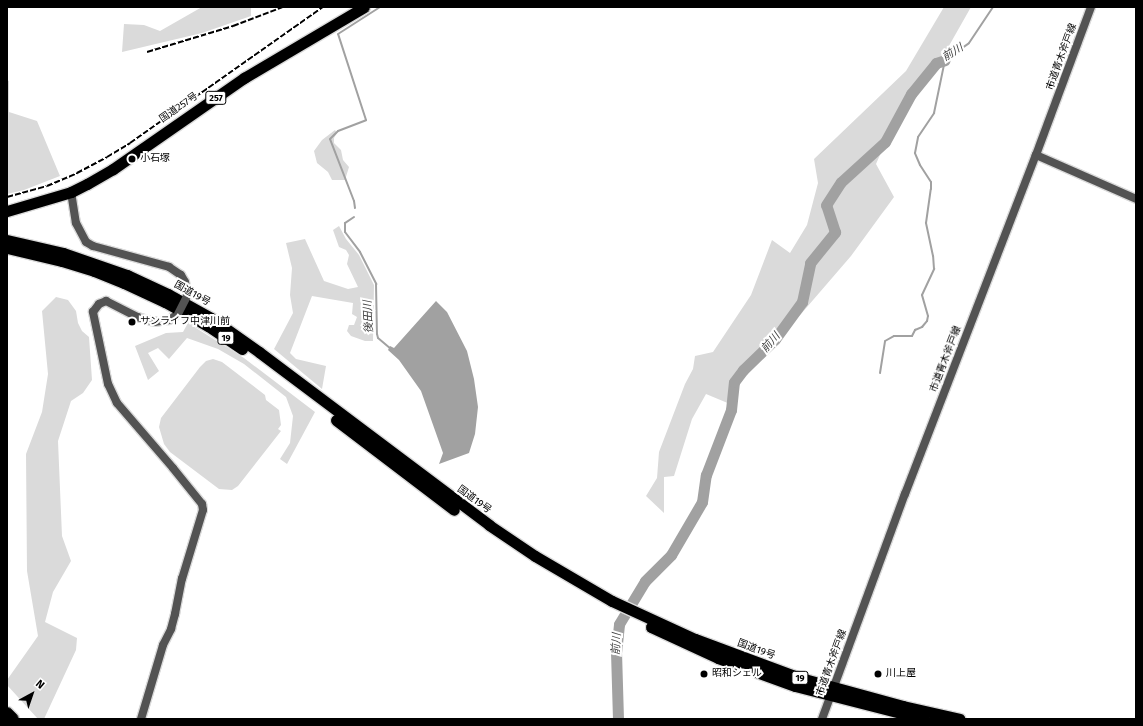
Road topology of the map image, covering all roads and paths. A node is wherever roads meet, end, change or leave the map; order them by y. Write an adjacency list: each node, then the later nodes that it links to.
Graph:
1 (364, 7): 4 (highway, 国道257号 / 257)
2 (1091, 7): 3 (street, 市道青木斧戸線)
3 (1036, 155): 5 (street); 10 (street, 市道青木斧戸線)
4 (70, 192): 6 (highway, 257); 13 (street, bridge)
5 (1136, 199)
6 (7, 211)
7 (7, 240): 9 (highway, 国道19号 / 19)
8 (7, 248): 9 (highway, 国道19号 / 19)
9 (418, 479): 10 (highway, 国道19号 / 19)
10 (832, 691): 14 (street, 市道青木斧戸線); 15 (highway, 国道19号 / 19); 16 (highway, 国道19号 / 19)
11 (7, 713): 12 (highway)
12 (13, 719)
13 (141, 719)
14 (822, 719)
15 (924, 719)
16 (960, 719)

